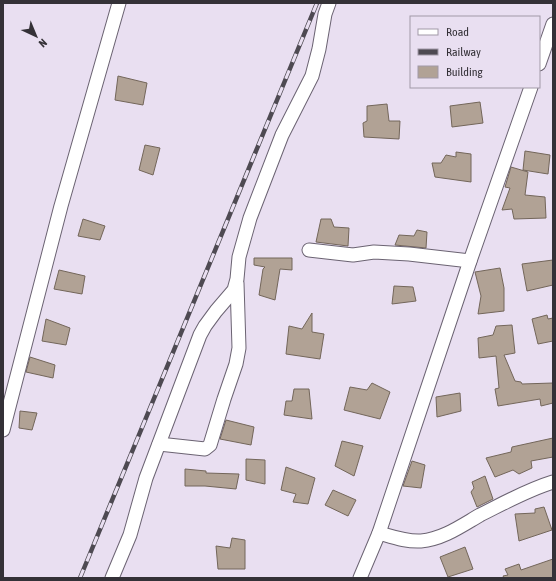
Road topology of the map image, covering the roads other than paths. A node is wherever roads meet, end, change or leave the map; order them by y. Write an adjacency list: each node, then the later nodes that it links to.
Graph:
1 (119, 3): 9 (street)
2 (329, 3): 8 (street)
3 (553, 24): 4 (street)
4 (540, 61)
5 (531, 88): 7 (street)
6 (309, 250): 7 (street)
7 (470, 261): 12 (street)
8 (237, 279): 10 (street); 10 (street)
9 (3, 430)
10 (159, 444): 13 (street)
11 (553, 482): 12 (street)
12 (379, 533): 14 (street)
13 (112, 578)
14 (360, 578)

